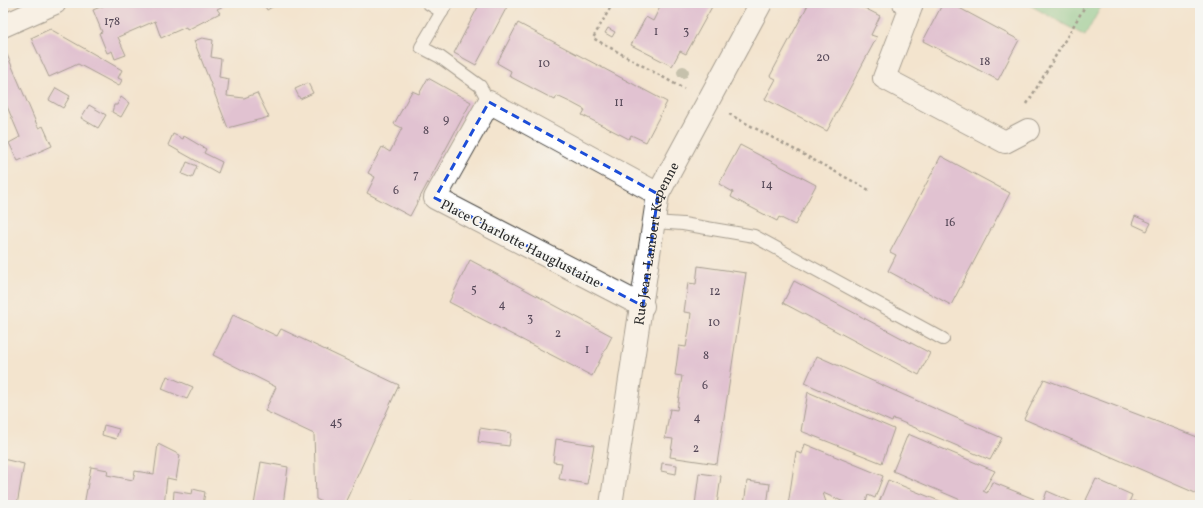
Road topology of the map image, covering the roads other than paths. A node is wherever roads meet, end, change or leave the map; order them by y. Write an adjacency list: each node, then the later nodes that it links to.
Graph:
1 (55, 3): 6 (street)
2 (428, 3): 5 (lane)
3 (761, 3): 9 (street, Rue Jean-Lambert Kepenne)
4 (904, 3): 8 (street)
5 (444, 7): 7 (lane)
6 (3, 26)
7 (489, 102): 9 (street); 11 (street, Place Charlotte Hauglustaine)
8 (1028, 130)
9 (658, 194): 10 (street, Rue Jean-Lambert Kepenne)
10 (654, 222): 11 (street, Rue Jean-Lambert Kepenne); 12 (lane)
11 (643, 306): 13 (street, Rue Jean-Lambert Kepenne)
12 (943, 339)
13 (611, 505)

